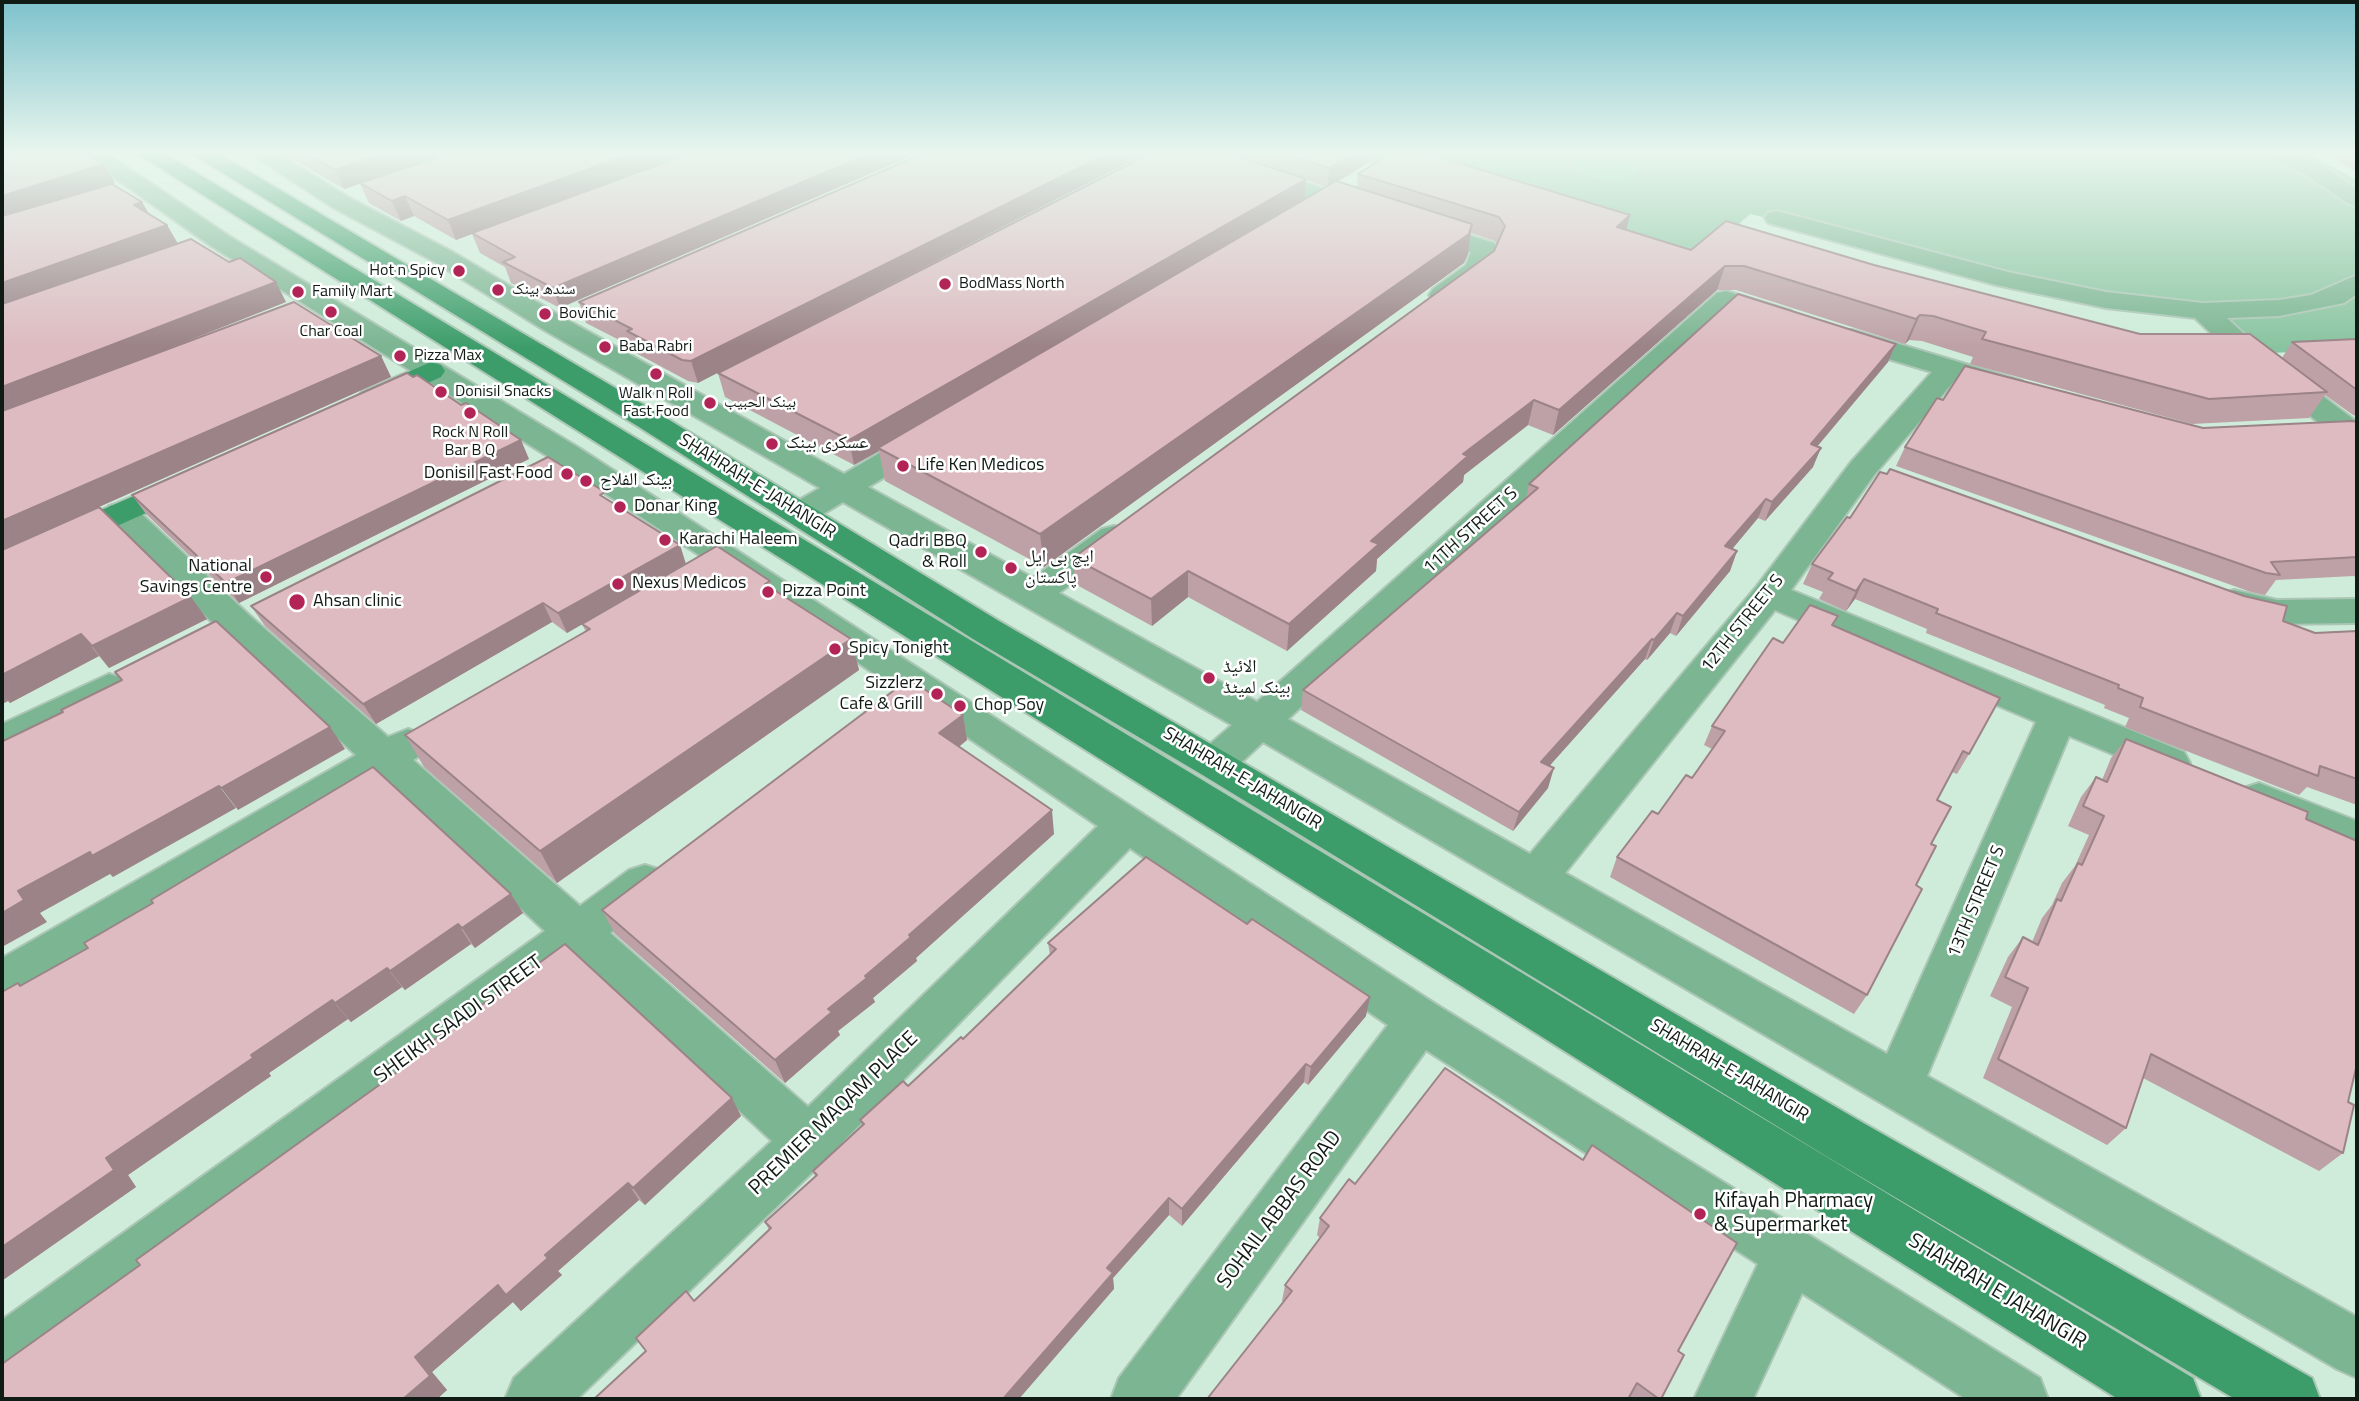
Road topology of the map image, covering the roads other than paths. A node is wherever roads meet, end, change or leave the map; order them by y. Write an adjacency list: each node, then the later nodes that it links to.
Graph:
1 (176, 216): 13 (street)
2 (252, 216): 12 (main road, SHAHRAH-E-JAHANGIR)
3 (295, 216): 10 (main road, SHAHRAH-E-JAHANGIR)
4 (387, 216): 9 (street)
5 (1303, 216): 8 (street)
6 (1387, 216): 14 (street)
7 (1777, 218): 15 (street)
8 (1297, 220)
9 (455, 252): 10 (street); 18 (street)
10 (403, 271): 21 (main road, SHAHRAH-E-JAHANGIR)
11 (2357, 283): 15 (street)
12 (366, 285): 13 (street); 25 (main road, SHAHRAH-E-JAHANGIR)
13 (308, 308): 17 (street)
14 (1423, 310)
15 (2203, 311): 24 (street)
16 (1949, 370): 19 (street); 38 (street, 12TH STREET S); 46 (street, 11TH STREET S)
17 (430, 371): 20 (main road); 26 (street)
18 (702, 395): 21 (street); 29 (street)
19 (2043, 396)
20 (344, 411)
21 (650, 421): 31 (main road, SHAHRAH-E-JAHANGIR)
22 (953, 424): 29 (street)
23 (2303, 430): 24 (street)
24 (2353, 430)
25 (605, 436): 26 (street); 33 (main road, SHAHRAH-E-JAHANGIR)
26 (568, 455): 28 (street); 34 (street)
27 (208, 473): 30 (main road)
28 (531, 474)
29 (846, 486): 31 (street); 39 (street)
30 (121, 513): 35 (main road); 41 (street)
31 (801, 513): 49 (main road, SHAHRAH-E-JAHANGIR)
32 (1133, 522): 39 (street)
33 (768, 535): 34 (street); 59 (main road, SHAHRAH-E-JAHANGIR)
34 (728, 558): 36 (street); 50 (street)
35 (2, 566)
36 (692, 578)
37 (2204, 591): 40 (street)
38 (1769, 594): 44 (street); 53 (street, 12TH STREET S)
39 (1033, 595): 46 (street)
40 (2357, 611)
41 (248, 617): 42 (street); 48 (street)
42 (199, 642)
43 (137, 673): 47 (street)
44 (2057, 718): 51 (street); 57 (street, 13TH STREET S)
45 (445, 722): 48 (street)
46 (1259, 723): 49 (street, 11TH STREET S); 53 (street)
47 (2, 741)
48 (386, 757): 54 (street); 55 (street)
49 (1215, 762): 68 (main road, SHAHRAH-E-JAHANGIR)
50 (1128, 823): 56 (street); 58 (street, PREMIER MAQAM PLACE)
51 (2357, 839)
52 (678, 858): 54 (street, SHEIKH SAADI STREET)
53 (1536, 878): 57 (street)
54 (578, 933): 58 (street); 62 (street, SHEIKH SAADI STREET)
55 (2, 982)
56 (1420, 1020): 60 (street); 64 (street, SOHAIL ABBAS ROAD)
57 (1898, 1085): 61 (street)
58 (809, 1141): 63 (street, PREMIER MAQAM PLACE)
59 (1821, 1185): 67 (main road, SHAHRAH E JAHANGIR)
60 (1791, 1255): 65 (street); 66 (street)
61 (2357, 1349)
62 (2, 1355)
63 (535, 1399)
64 (1140, 1399)
65 (1723, 1399)
66 (2019, 1399)
67 (2172, 1399)
68 (2291, 1399)

